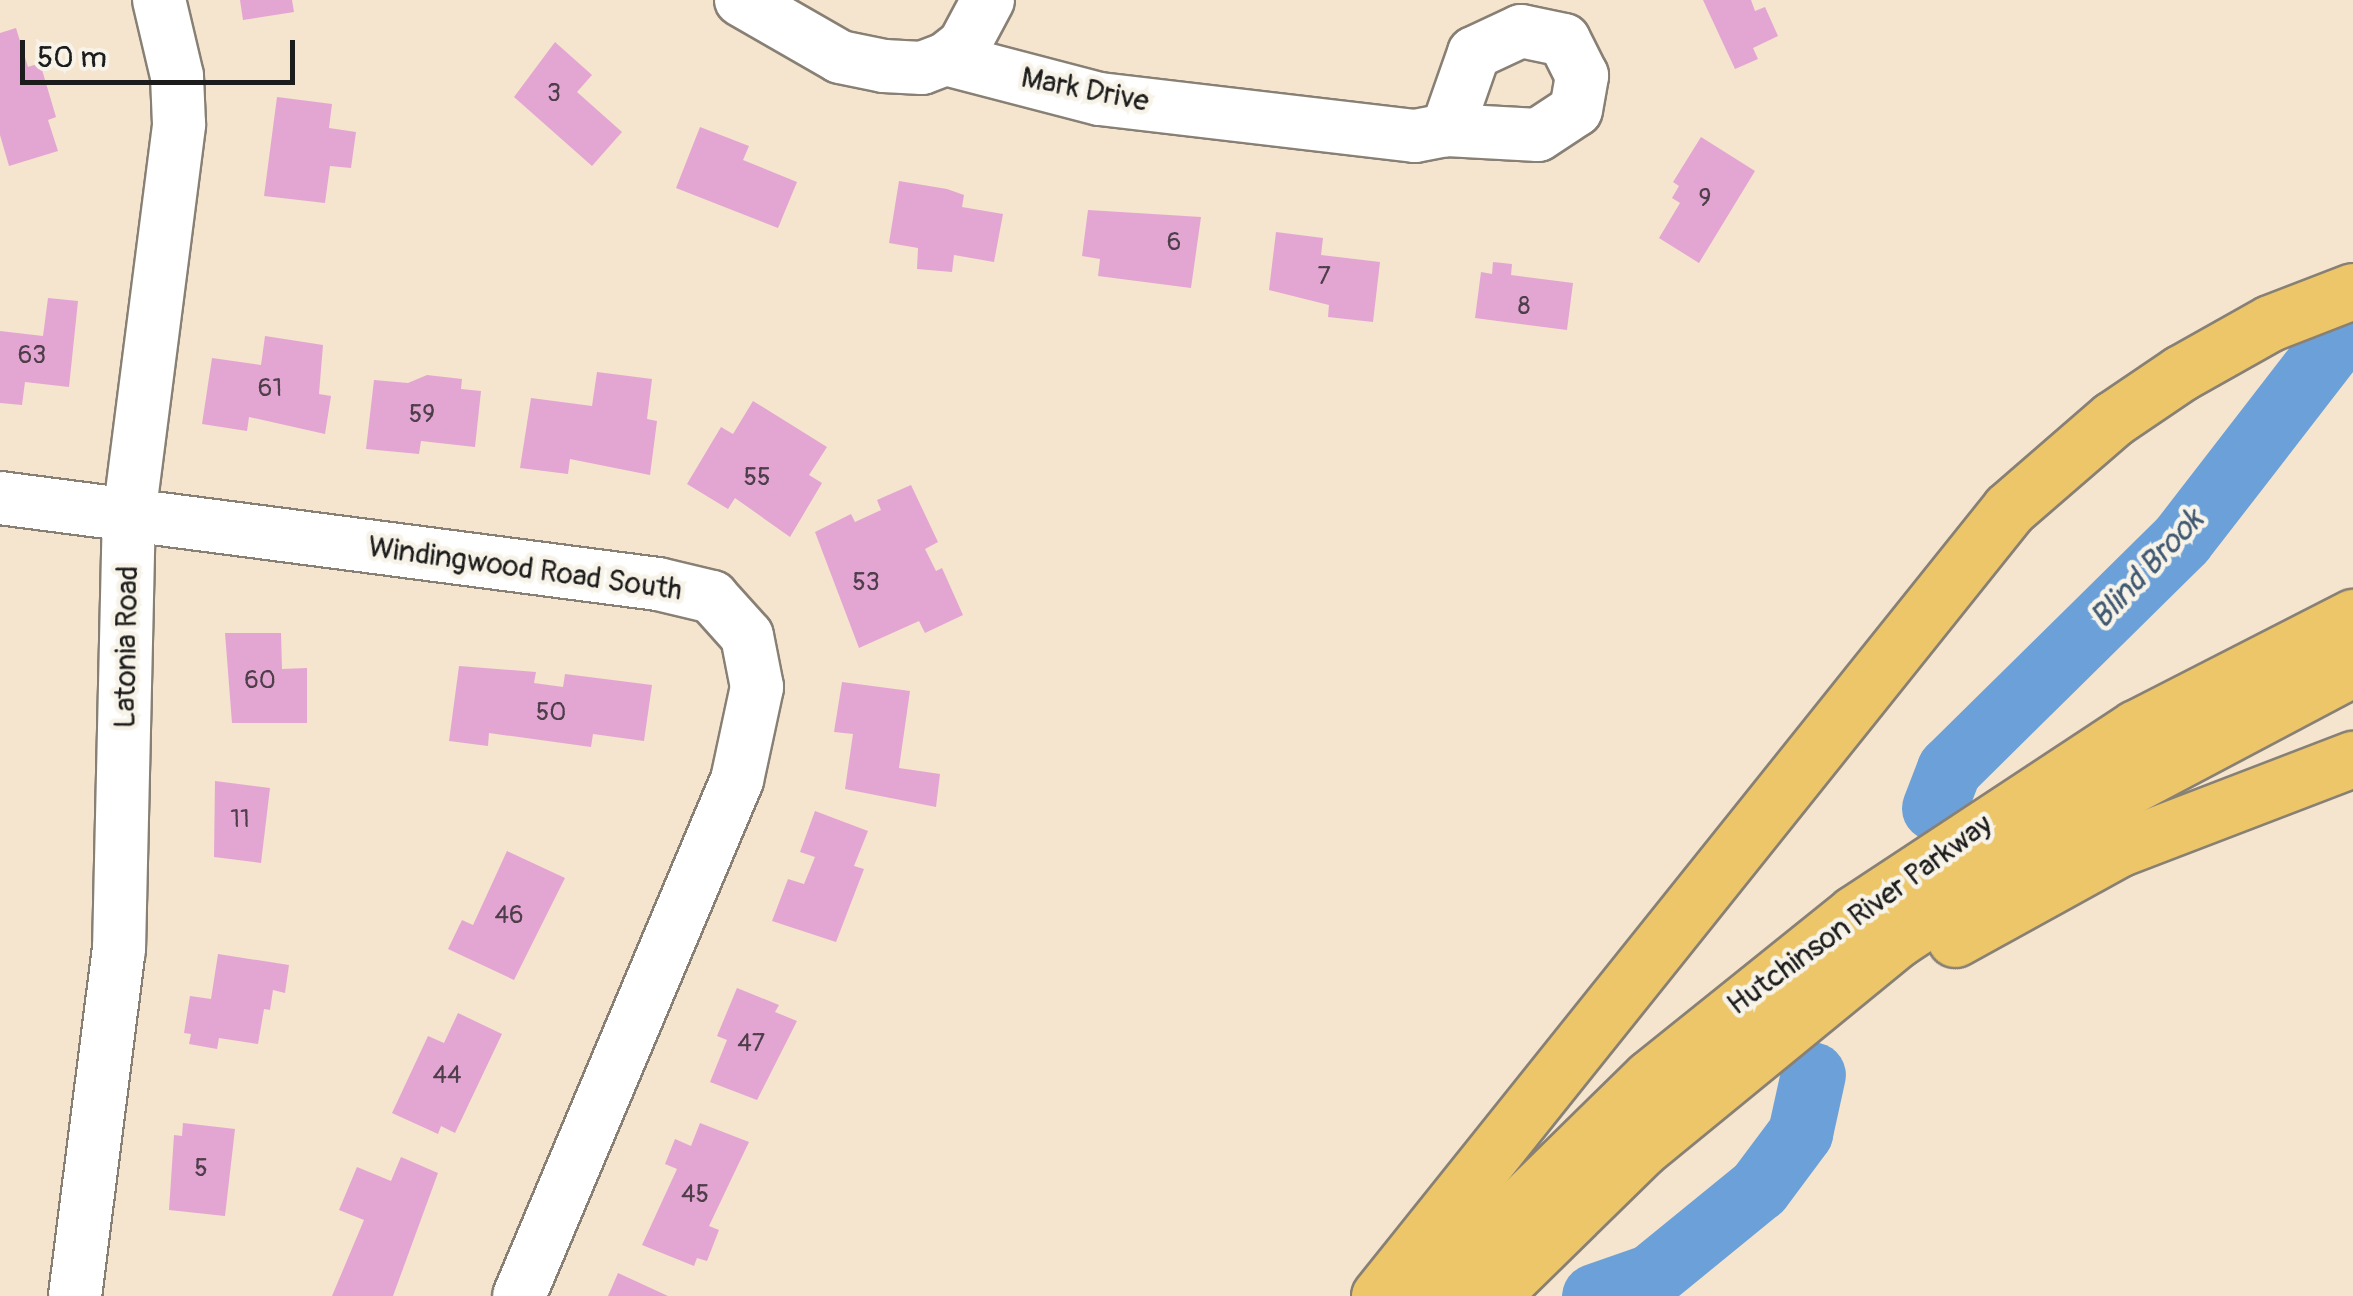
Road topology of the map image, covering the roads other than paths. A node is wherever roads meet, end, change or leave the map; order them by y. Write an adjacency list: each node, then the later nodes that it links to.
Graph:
1 (159, 0): 8 (street, Latonia Road)
2 (741, 0): 4 (street, Mark Drive)
3 (988, 0): 4 (street)
4 (946, 58): 5 (street, Mark Drive)
5 (1447, 130)
6 (2353, 290): 15 (highway)
7 (0, 498): 8 (street, Windingwood Road South)
8 (130, 516): 13 (street, Latonia Road); 14 (street, Windingwood Road South)
9 (2353, 617): 16 (highway, Hutchinson River Parkway)
10 (2353, 668): 12 (highway, Hutchinson River Parkway)
11 (2353, 760): 12 (highway)
12 (1592, 1194): 17 (highway, Hutchinson River Parkway)
13 (75, 1296)
14 (519, 1296)
15 (1379, 1296)
16 (1428, 1296)
17 (1490, 1296)

